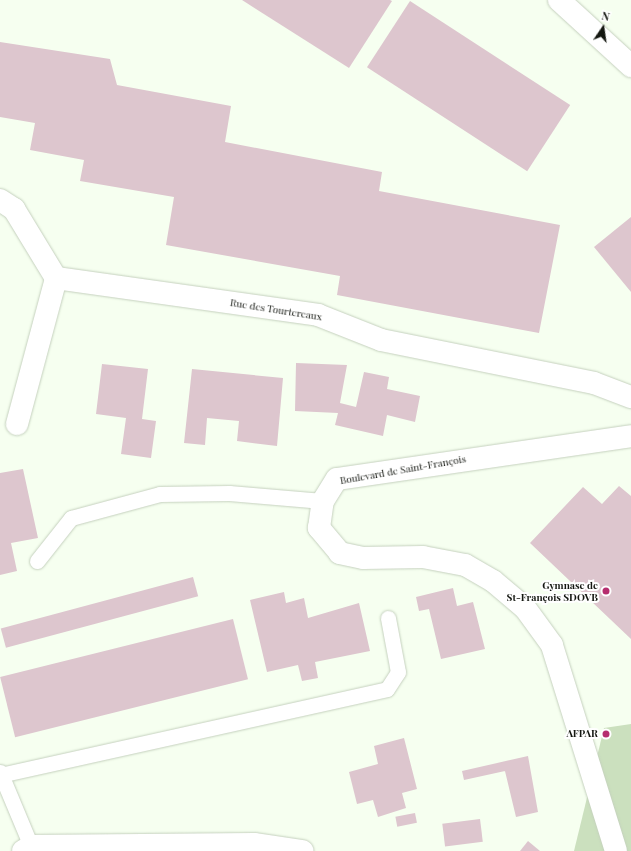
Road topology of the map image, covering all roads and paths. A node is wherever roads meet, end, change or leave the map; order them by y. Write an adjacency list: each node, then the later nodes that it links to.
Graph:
1 (560, 0): 2 (main road)
2 (631, 66)
3 (0, 200): 4 (main road)
4 (56, 278): 5 (main road, Rue des Tourtereaux); 6 (main road)
5 (631, 397)
6 (17, 424)
7 (631, 436): 8 (main road, Boulevard de Saint-François)
8 (323, 501): 9 (lane); 14 (main road, Boulevard de Saint-François)
9 (37, 561)
10 (388, 618): 11 (lane)
11 (1, 774): 12 (lane)
12 (27, 849): 13 (main road)
13 (302, 851)
14 (616, 851)

